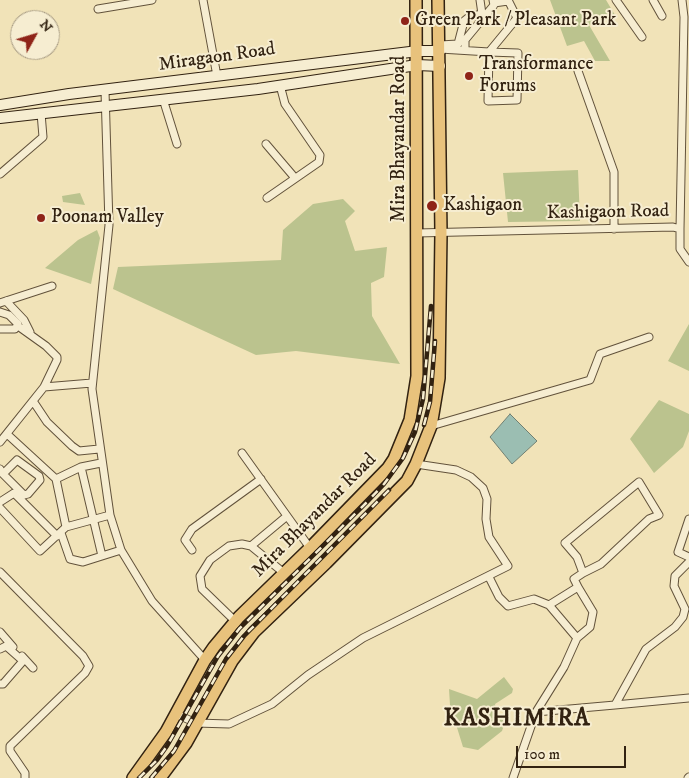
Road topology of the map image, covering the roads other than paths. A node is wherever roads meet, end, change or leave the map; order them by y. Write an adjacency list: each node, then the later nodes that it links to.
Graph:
1 (152, 0): 13 (street)
2 (203, 0): 26 (street)
3 (416, 0): 16 (main road, Mira Bhayandar Road)
4 (421, 0): 16 (main road)
5 (433, 0): 17 (main road)
6 (438, 0): 17 (main road, Mira Bhayandar Road)
7 (480, 0): 19 (street)
8 (508, 0): 12 (street); 22 (street)
9 (616, 0): 18 (street)
10 (653, 0): 14 (street)
11 (682, 0): 15 (street)
12 (494, 1): 20 (street)
13 (98, 9)
14 (662, 16)
15 (686, 18): 40 (street)
16 (417, 22): 21 (main road, Mira Bhayandar Road)
17 (439, 22): 19 (main road, Mira Bhayandar Road)
18 (642, 37)
19 (440, 48): 20 (street); 21 (main road, Miragaon Road); 24 (main road, Mira Bhayandar Road)
20 (465, 50): 22 (street)
21 (418, 51): 23 (main road, Mira Bhayandar Road); 26 (main road, Miragaon Road)
22 (489, 52): 22 (street)
23 (418, 65): 24 (main road, Miragaon Road); 27 (main road, Miragaon Road); 41 (main road, Mira Bhayandar Road)
24 (440, 66): 42 (main road, Mira Bhayandar Road)
25 (578, 71): 39 (street)
26 (217, 76): 28 (main road, Miragaon Road)
27 (280, 85): 29 (main road, Miragaon Road); 37 (street)
28 (106, 91): 30 (main road, Miragaon Road); 31 (street)
29 (163, 99): 31 (main road, Miragaon Road); 34 (street)
30 (0, 105)
31 (107, 105): 32 (main road, Miragaon Road); 53 (street)
32 (41, 113): 33 (main road, Miragaon Road); 36 (street)
33 (0, 118)
34 (177, 144)
35 (266, 144): 37 (street)
36 (0, 174)
37 (295, 178): 38 (street)
38 (267, 198)
39 (614, 229): 40 (street, Kashigaon Road); 42 (street, Kashigaon Road)
40 (680, 230): 43 (street, Kashigaon Road)
41 (417, 233): 42 (street, Kashigaon Road); 51 (main road, Mira Bhayandar Road)
42 (441, 233): 52 (main road, Mira Bhayandar Road)
43 (688, 261)
44 (52, 286): 45 (street)
45 (3, 302): 49 (street)
46 (0, 312): 47 (street)
47 (18, 326): 48 (street); 49 (street)
48 (0, 329)
49 (31, 334): 54 (street)
50 (649, 337): 56 (street)
51 (417, 376): 52 (main road); 75 (main road, Mira Bhayandar Road)
52 (439, 378): 56 (main road, Mira Bhayandar Road)
53 (92, 382): 54 (street); 59 (street)
54 (44, 388): 55 (street)
55 (33, 401): 57 (street); 59 (street)
56 (431, 426): 62 (main road, Mira Bhayandar Road)
57 (7, 434): 58 (street); 65 (street)
58 (0, 442)
59 (100, 449): 61 (street)
60 (242, 453): 66 (street)
61 (101, 463): 63 (street); 69 (street)
62 (416, 464): 84 (street); 95 (main road, Mira Bhayandar Road)
63 (81, 467): 65 (street); 72 (street)
64 (2, 472): 64 (street)
65 (56, 479): 73 (street)
66 (261, 480): 70 (street); 77 (street)
67 (0, 502): 73 (street)
68 (0, 508): 73 (street)
69 (110, 515): 72 (street); 76 (street)
70 (287, 516): 74 (street); 75 (street)
71 (689, 519): 79 (street)
72 (92, 520): 73 (street); 78 (street)
73 (61, 532): 78 (street)
74 (250, 546): 82 (street); 87 (street)
75 (310, 548): 82 (main road, Mira Bhayandar Road)
76 (122, 550): 78 (street); 91 (street)
77 (192, 550)
78 (102, 556)
79 (689, 557)
80 (689, 562): 97 (street)
81 (0, 572): 105 (street)
82 (284, 573): 87 (main road, Mira Bhayandar Road)
83 (583, 573): 83 (street); 85 (street)
84 (489, 577): 86 (street); 100 (street)
85 (578, 587): 86 (street); 89 (street)
86 (549, 605): 89 (street)
87 (235, 621): 91 (main road, Mira Bhayandar Road)
88 (0, 632): 92 (street)
89 (578, 638): 98 (street)
90 (0, 649): 94 (street)
91 (205, 660): 93 (main road, Mira Bhayandar Road)
92 (33, 668)
93 (194, 679): 95 (main road); 99 (main road, Mira Bhayandar Road)
94 (0, 684)
95 (213, 691): 100 (main road, Mira Bhayandar Road)
96 (689, 698): 97 (street)
97 (615, 705): 98 (street)
98 (536, 712): 108 (street)
99 (176, 714): 100 (street); 101 (main road, Mira Bhayandar Road)
100 (196, 724): 102 (main road, Mira Bhayandar Road)
101 (166, 732): 102 (main road); 103 (main road, Mira Bhayandar Road)
102 (186, 743): 104 (main road, Mira Bhayandar Road)
103 (155, 751): 104 (main road); 106 (main road, Mira Bhayandar Road)
104 (172, 763): 107 (main road, Mira Bhayandar Road)
105 (25, 778)
106 (132, 778)
107 (160, 778)
108 (513, 778)

